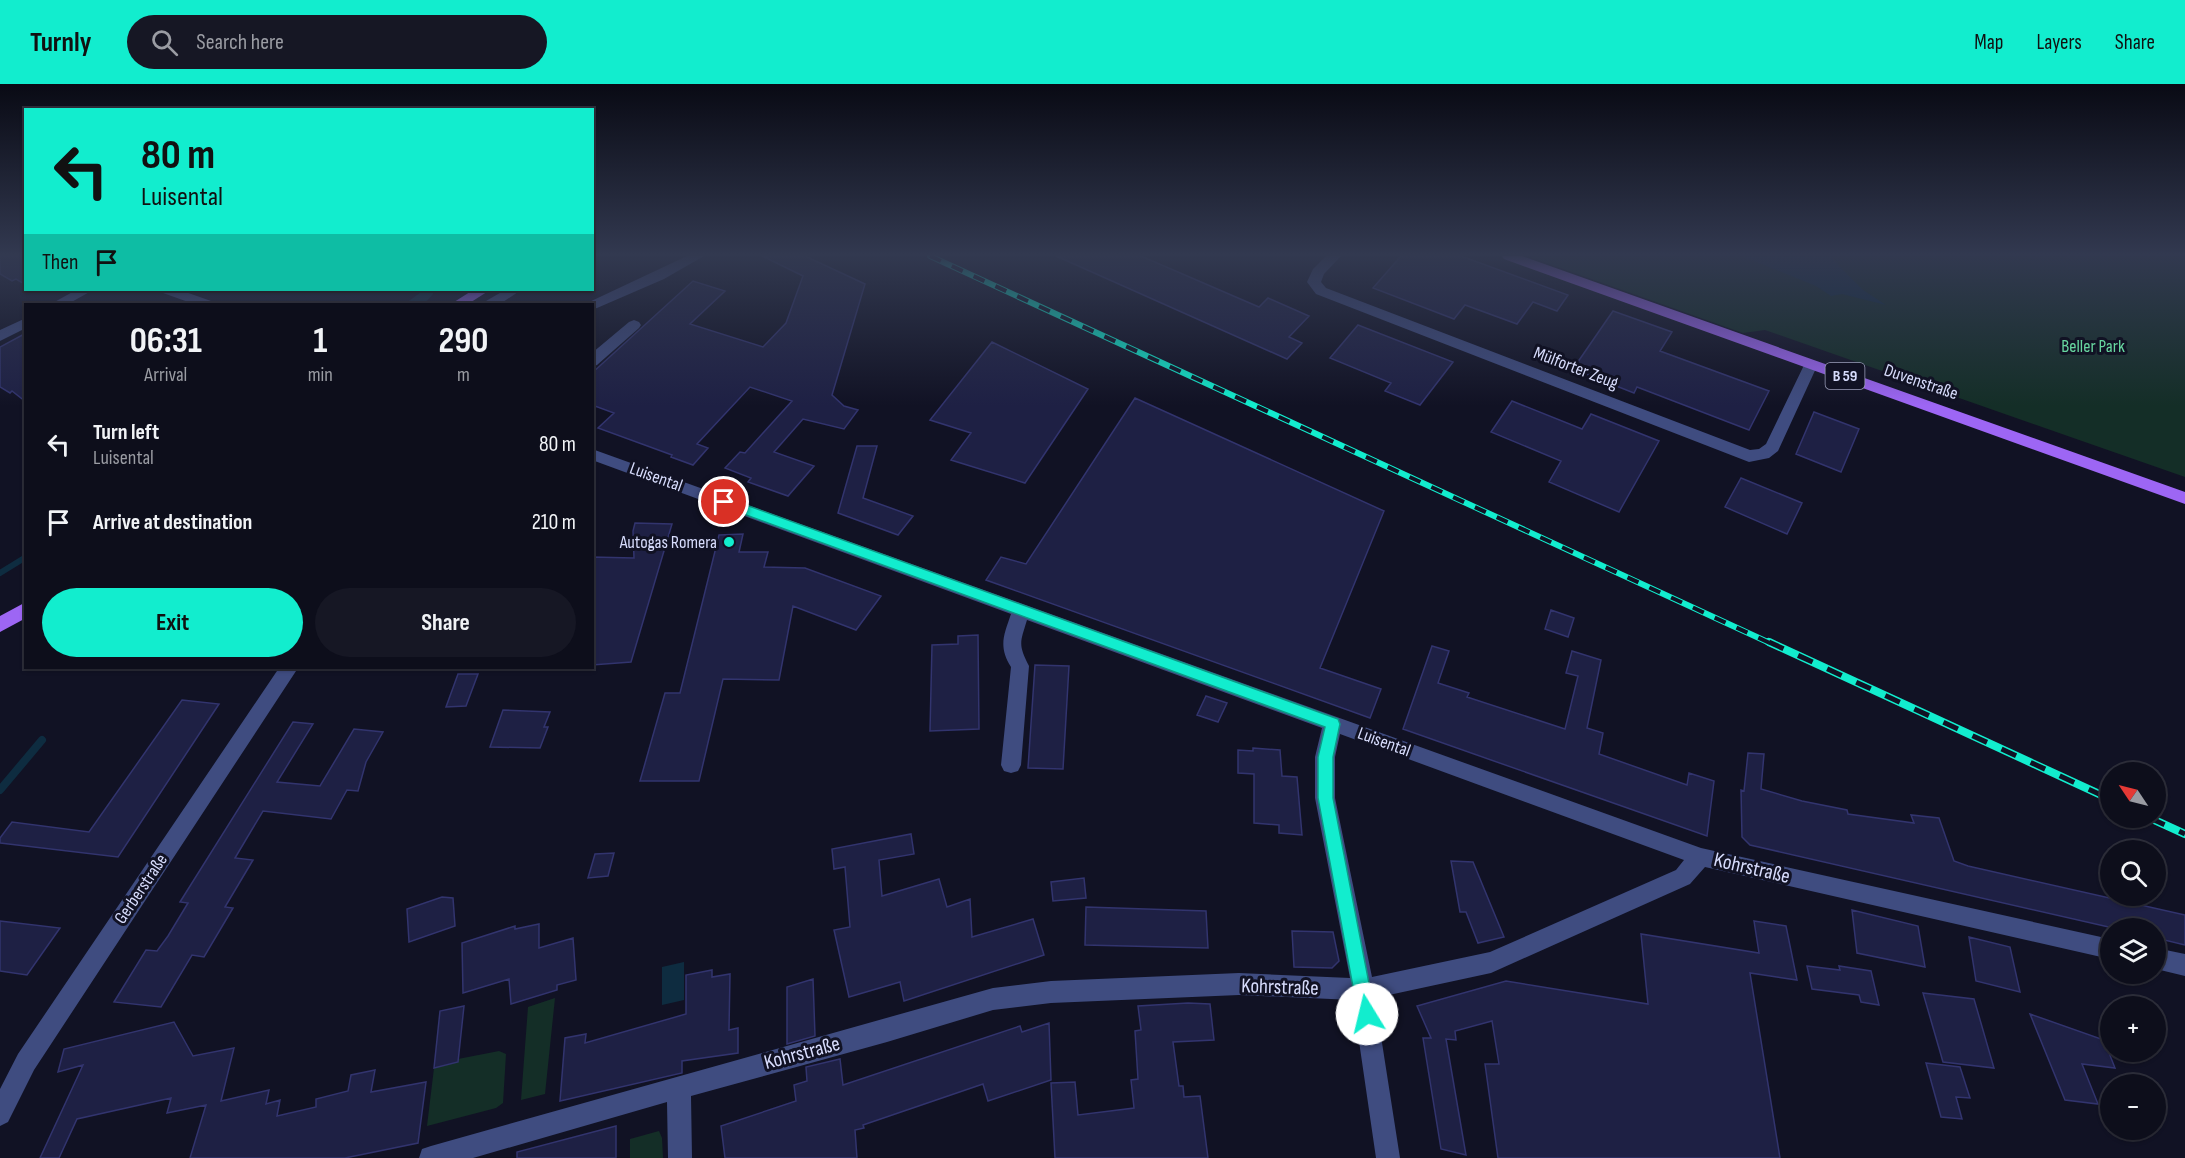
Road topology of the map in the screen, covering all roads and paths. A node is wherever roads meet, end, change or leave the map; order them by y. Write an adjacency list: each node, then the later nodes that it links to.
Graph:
1 (1360, 306): 7 (street, Mülforter Zeug)
2 (1649, 306): 7 (main road, Duvenstraße / B 59)
3 (24, 323): 5 (street)
4 (634, 325): 6 (street)
5 (0, 336)
6 (594, 360)
7 (1811, 364): 9 (main road, Duvenstraße / B 59)
8 (594, 455): 11 (street, Luisental)
9 (2185, 498)
10 (24, 610): 12 (main road)
11 (1021, 610): 14 (street, Luisental); 15 (street)
12 (0, 625)
13 (288, 669): 22 (street, Gerberstraße)
14 (1333, 724): 16 (street, Luisental); 20 (street)
15 (1011, 765)
16 (1701, 857): 17 (street, Kohrstraße); 20 (street, Kohrstraße)
17 (2100, 947)
18 (2166, 961): 19 (street)
19 (2185, 965)
20 (1364, 990): 21 (street, Kohrstraße); 25 (street)
21 (679, 1086): 23 (street, Kohrstraße); 24 (street)
22 (0, 1114)
23 (431, 1158)
24 (680, 1158)
25 (1388, 1158)

